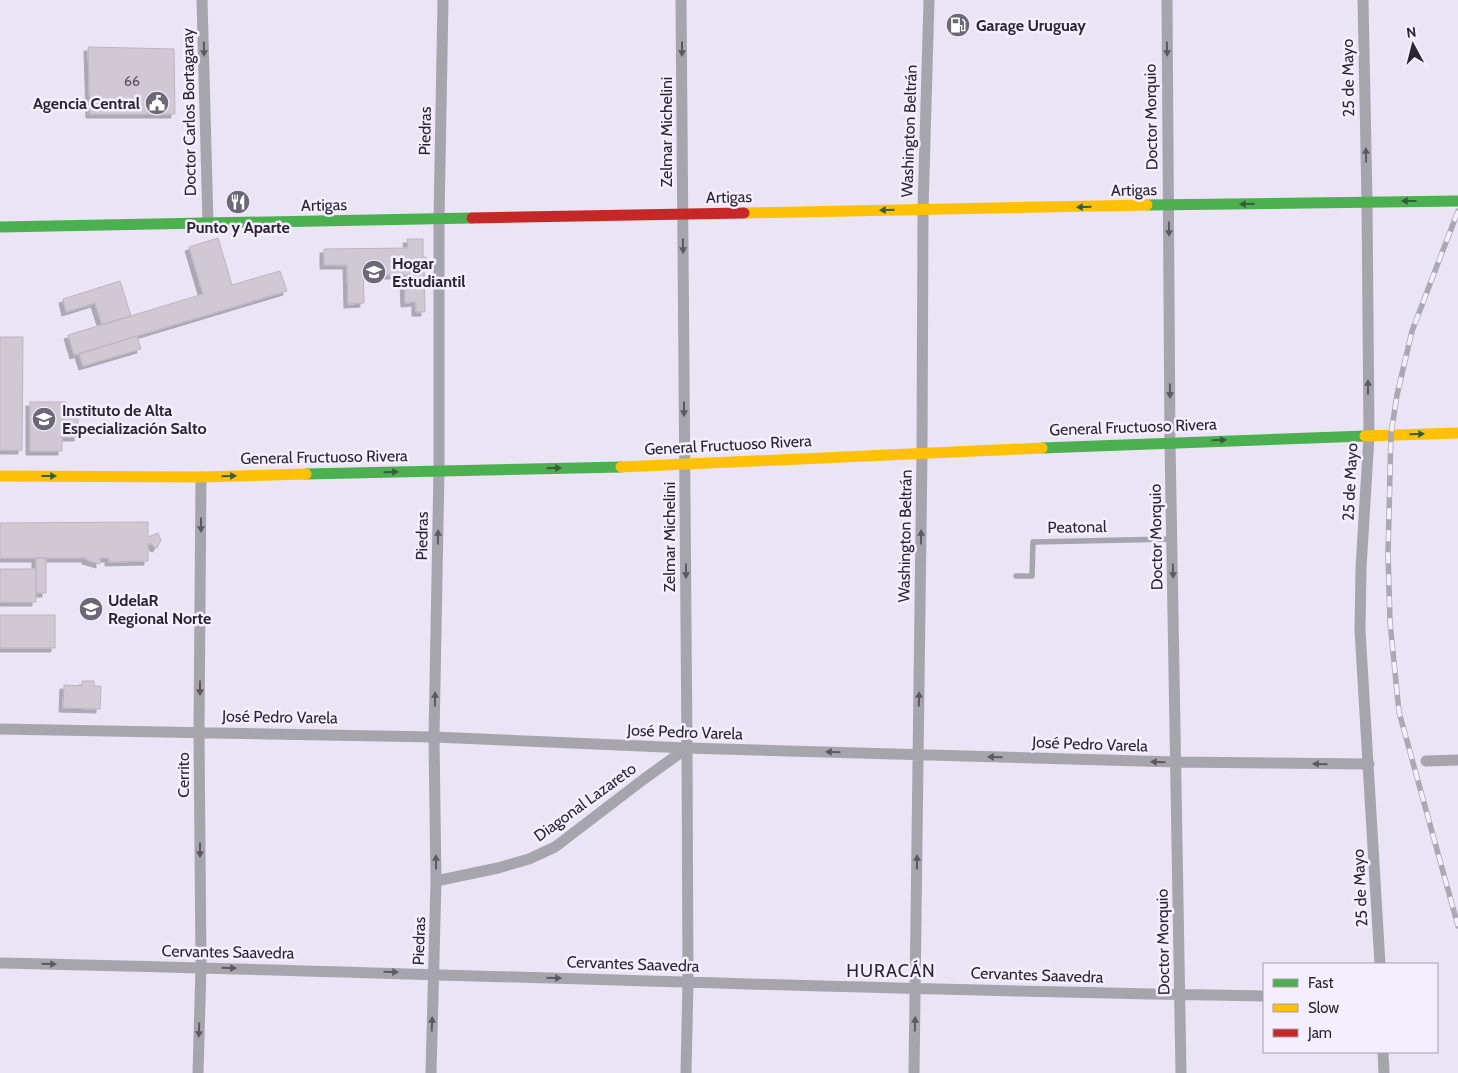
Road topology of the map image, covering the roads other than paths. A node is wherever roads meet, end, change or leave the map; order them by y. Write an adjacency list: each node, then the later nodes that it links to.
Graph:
1 (202, 0): 13 (street, Doctor Carlos Bortagaray, one-way to 13)
2 (444, 0): 12 (street, Piedras)
3 (681, 0): 11 (street, Zelmar Michelini, one-way to 11)
4 (929, 0): 10 (street, Washington Beltrán)
5 (1166, 0): 9 (street, Doctor Morquio, one-way to 9)
6 (1363, 0): 7 (street, 25 de Mayo, one-way to 6)
7 (1368, 201): 8 (street, Artigas, one-way to 7); 9 (street, Artigas, one-way to 9); 16 (street, 25 de Mayo, one-way to 7)
8 (1458, 201)
9 (1168, 205): 10 (street, Artigas, one-way to 10); 17 (street, Doctor Morquio, one-way to 17)
10 (923, 210): 11 (street, Artigas, one-way to 11); 18 (street, Washington Beltrán)
11 (683, 215): 12 (street, Artigas); 19 (street, Zelmar Michelini, one-way to 19)
12 (440, 219): 13 (street, Artigas); 20 (street, Piedras)
13 (208, 223): 14 (street, Artigas)
14 (0, 227)
15 (1458, 433): 16 (street, General Fructuoso Rivera, one-way to 15)
16 (1369, 436): 17 (street, General Fructuoso Rivera, one-way to 16); 33 (street, 25 de Mayo)
17 (1170, 442): 18 (street, General Fructuoso Rivera); 23 (street, Doctor Morquio)
18 (922, 452): 19 (street, General Fructuoso Rivera); 29 (street, Washington Beltrán, one-way to 18)
19 (685, 465): 20 (street, General Fructuoso Rivera, one-way to 19); 28 (street, Zelmar Michelini, one-way to 28)
20 (439, 470): 22 (street, General Fructuoso Rivera, one-way to 20); 27 (street, Piedras, one-way to 20)
21 (0, 476): 22 (street, General Fructuoso Rivera, one-way to 22)
22 (201, 476): 26 (street, Cerrito, one-way to 26)
23 (1172, 539): 24 (lane, Peatonal); 32 (street, Doctor Morquio, one-way to 32)
24 (1016, 576)
25 (0, 729): 26 (street, José Pedro Varela)
26 (199, 731): 27 (street, José Pedro Varela); 37 (street, Cerrito, one-way to 37)
27 (434, 737): 28 (street, José Pedro Varela); 34 (street, Piedras, one-way to 27)
28 (687, 748): 29 (street, José Pedro Varela, one-way to 28); 34 (street, Diagonal Lazareto); 39 (street, Zelmar Michelini)
29 (918, 755): 32 (street, José Pedro Varela, one-way to 29); 40 (street, Washington Beltrán, one-way to 29)
30 (1458, 760): 31 (street)
31 (1426, 761)
32 (1176, 762): 33 (street, José Pedro Varela, one-way to 32); 41 (street, Doctor Morquio)
33 (1369, 764): 35 (street, 25 de Mayo)
34 (436, 881): 38 (street, Piedras)
35 (1380, 963)
36 (0, 964): 37 (street, Cervantes Saavedra, one-way to 37)
37 (201, 967): 38 (street, Cervantes Saavedra, one-way to 38); 44 (street, Cerrito, one-way to 44)
38 (434, 974): 39 (street, Cervantes Saavedra, one-way to 39); 45 (street, Piedras, one-way to 38)
39 (688, 983): 40 (street, Cervantes Saavedra); 46 (street, Zelmar Michelini)
40 (915, 988): 41 (street, Cervantes Saavedra); 47 (street, Washington Beltrán, one-way to 40)
41 (1180, 995): 42 (street, Cervantes Saavedra); 48 (street, Doctor Morquio)
42 (1263, 996)
43 (1383, 1053): 49 (street)
44 (198, 1073)
45 (431, 1073)
46 (686, 1073)
47 (914, 1073)
48 (1181, 1073)
49 (1384, 1073)

